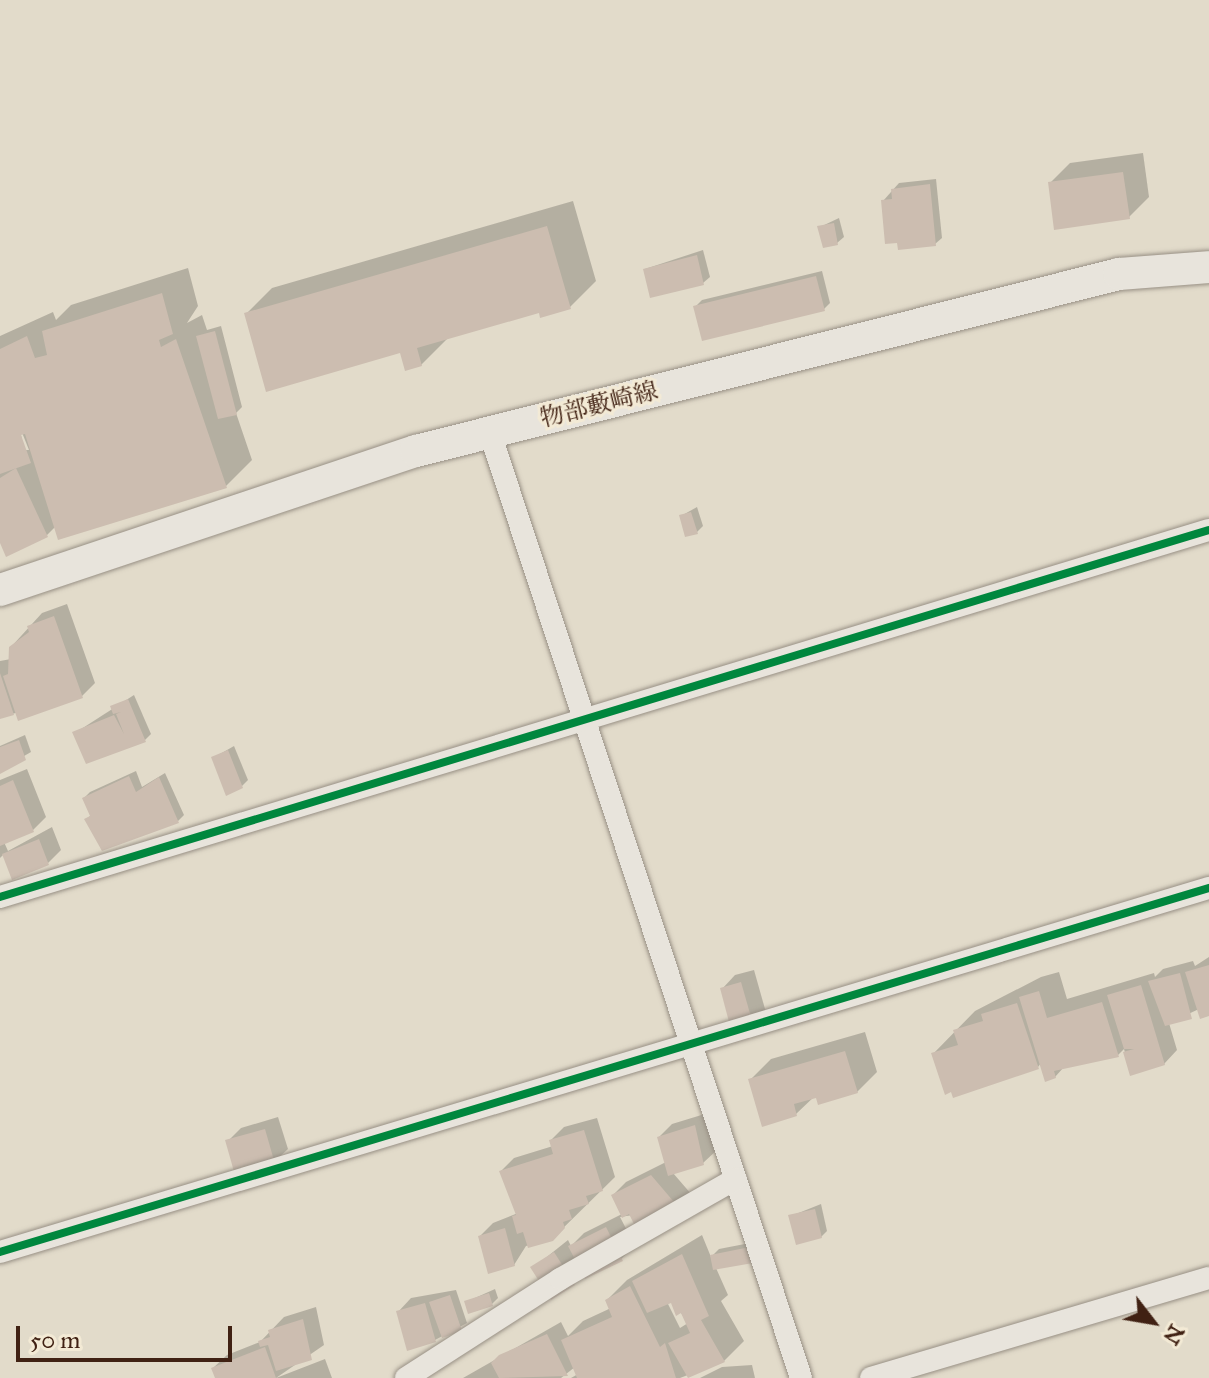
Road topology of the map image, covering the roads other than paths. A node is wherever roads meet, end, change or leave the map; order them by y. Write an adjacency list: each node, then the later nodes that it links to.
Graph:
1 (1209, 267): 2 (main road, 物部藪崎線)
2 (490, 433): 4 (main road, 物部藪崎線); 5 (street)
3 (1209, 530): 5 (street)
4 (0, 590)
5 (585, 722): 7 (street); 8 (street)
6 (1209, 888): 8 (street)
7 (0, 897)
8 (691, 1044): 9 (street); 10 (street)
9 (735, 1179): 12 (street); 13 (street)
10 (0, 1252)
11 (1209, 1278): 14 (street)
12 (406, 1378)
13 (801, 1378)
14 (871, 1378)

